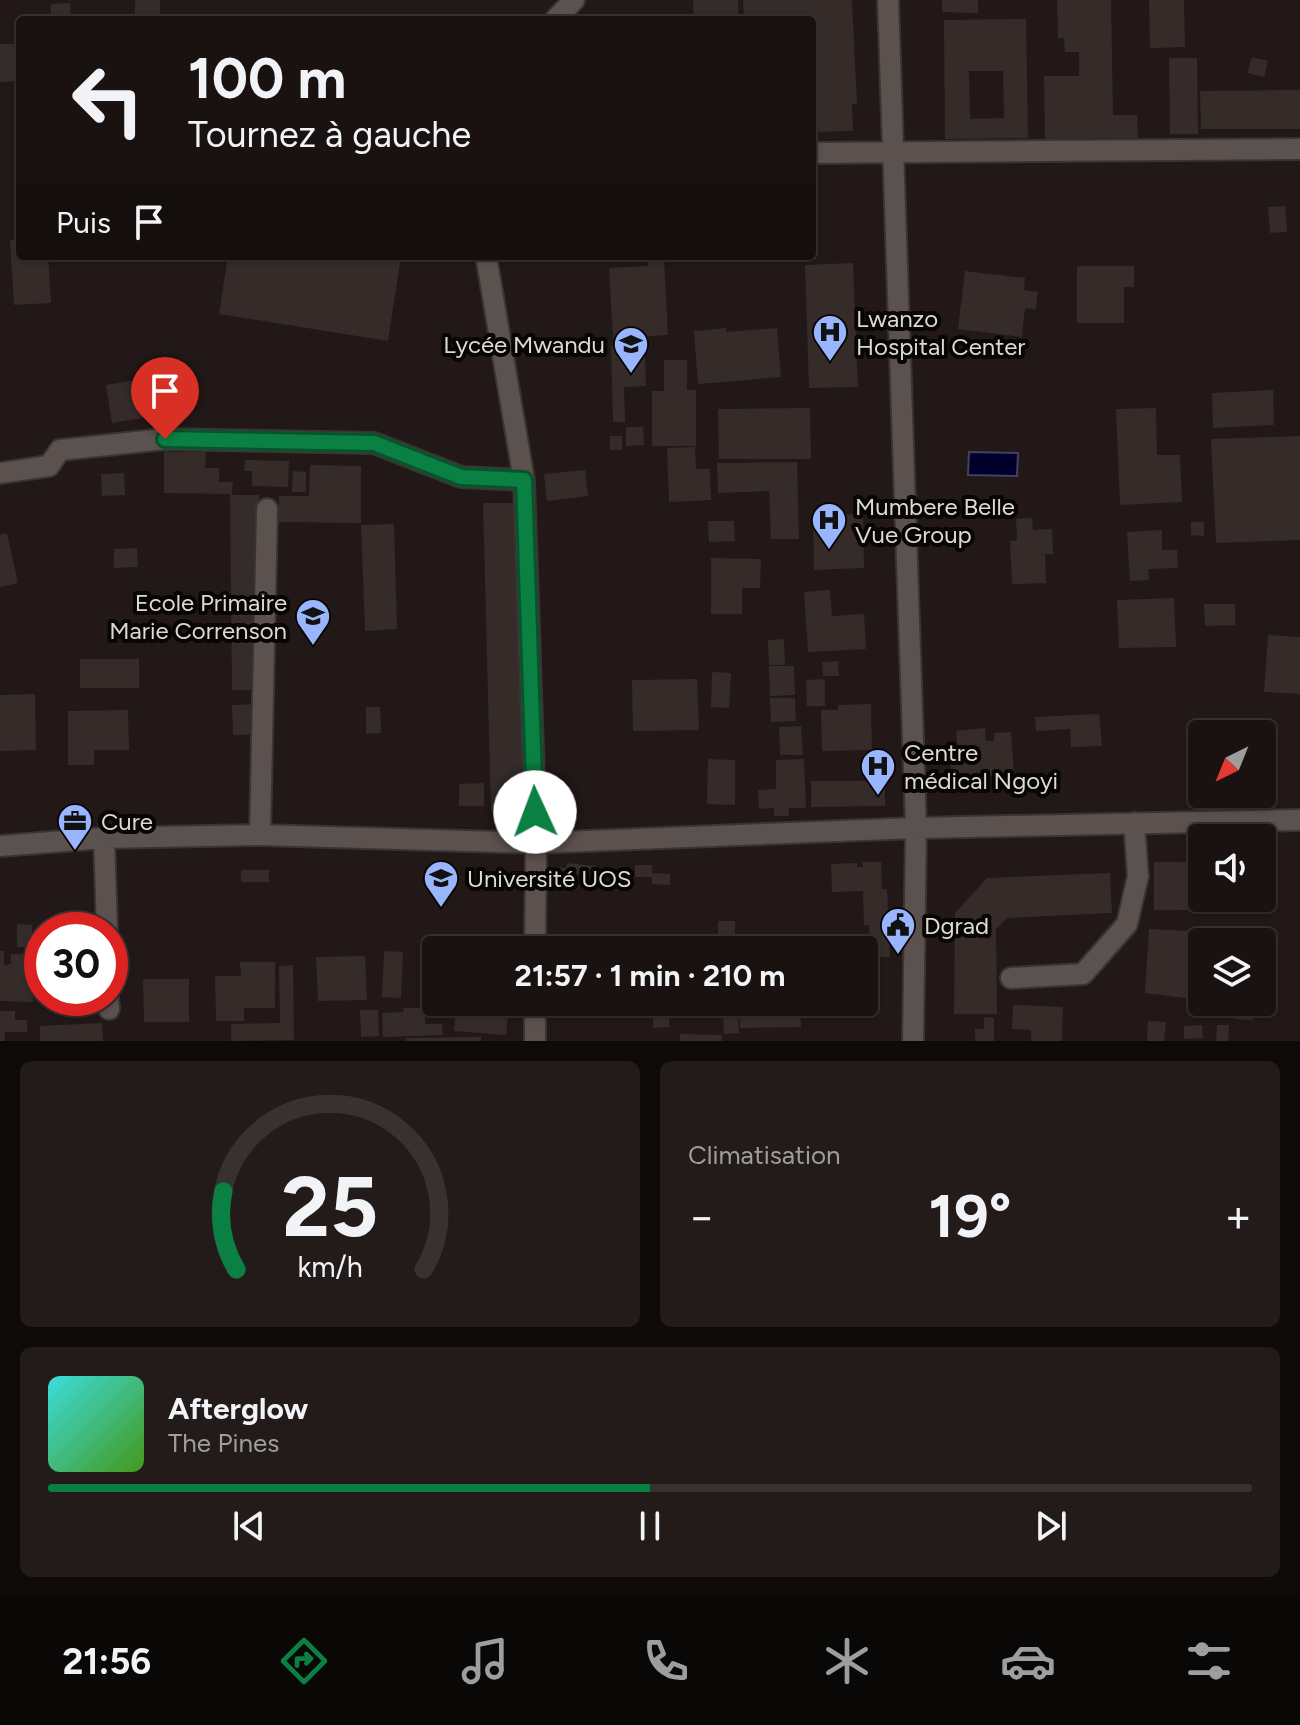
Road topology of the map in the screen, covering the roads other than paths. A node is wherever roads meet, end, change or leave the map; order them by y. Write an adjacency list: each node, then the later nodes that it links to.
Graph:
1 (574, 0): 3 (street)
2 (888, 0): 5 (street)
3 (559, 16)
4 (1300, 149): 5 (street)
5 (894, 152): 6 (street); 13 (street)
6 (816, 153)
7 (487, 260): 9 (street)
8 (0, 473): 9 (street)
9 (524, 480): 16 (street)
10 (267, 509): 14 (street)
11 (1300, 820): 12 (street)
12 (1134, 823): 13 (street); 20 (street)
13 (916, 828): 16 (street); 23 (street)
14 (260, 835): 15 (street); 16 (street)
15 (104, 838): 17 (street); 18 (street)
16 (536, 843): 19 (street)
17 (0, 846)
18 (106, 912)
19 (535, 936)
20 (1011, 978)
21 (535, 1016): 22 (street)
22 (535, 1041)
23 (913, 1041)

